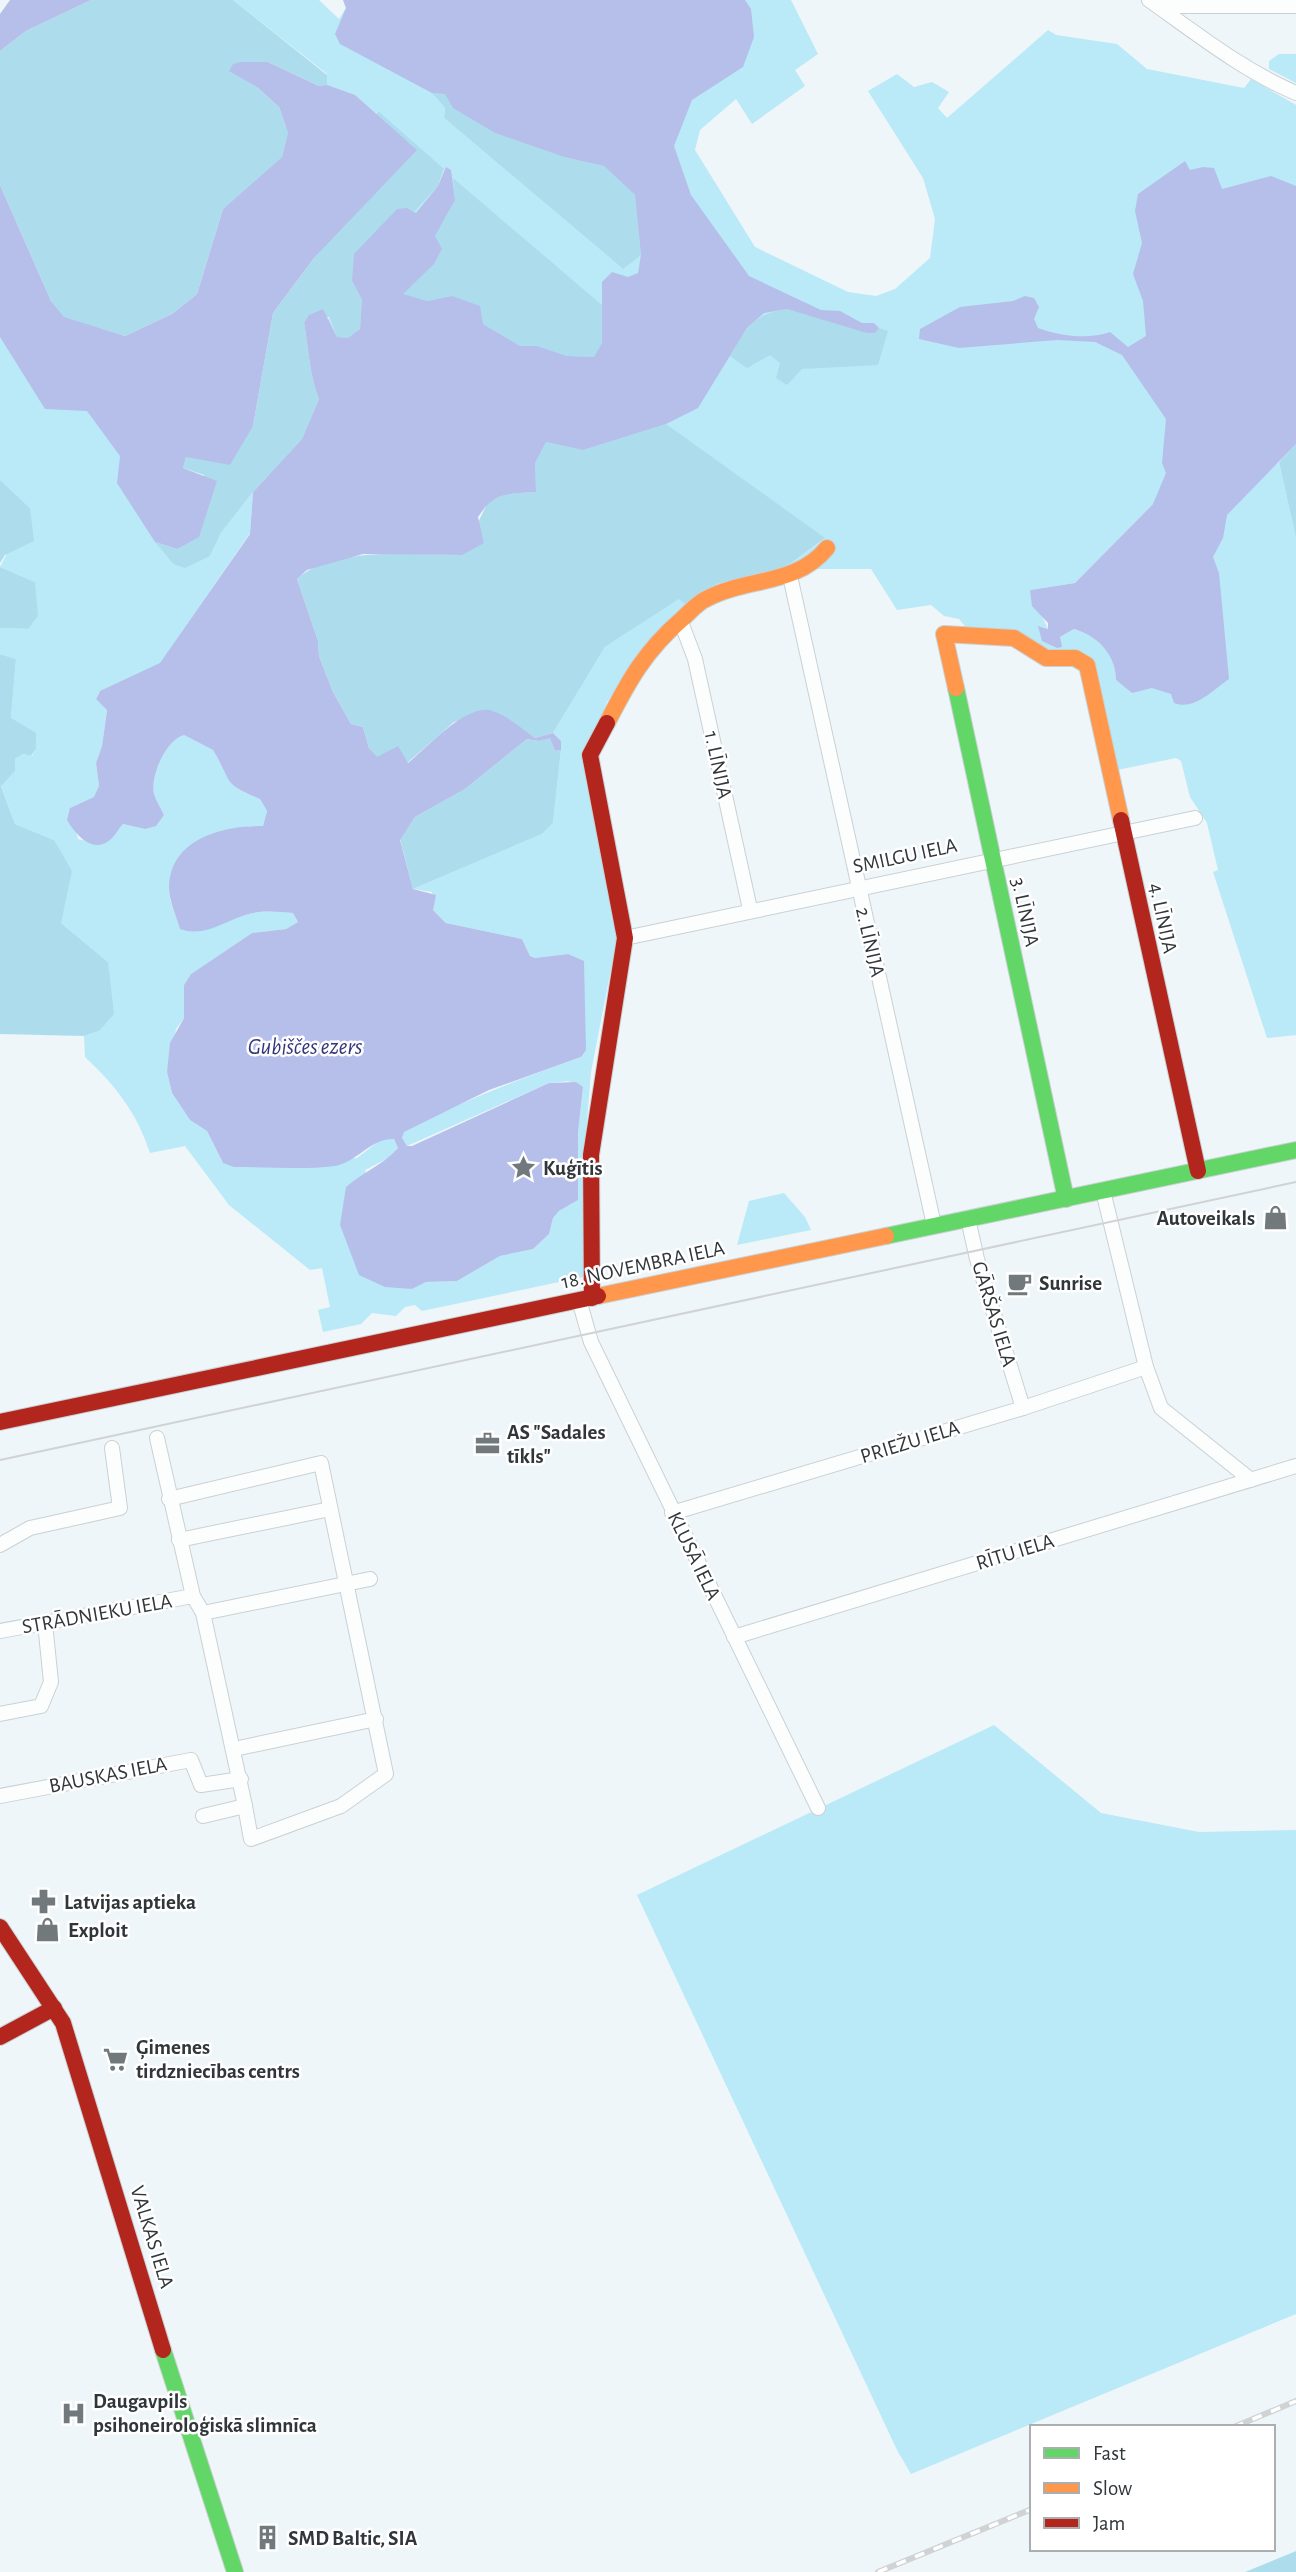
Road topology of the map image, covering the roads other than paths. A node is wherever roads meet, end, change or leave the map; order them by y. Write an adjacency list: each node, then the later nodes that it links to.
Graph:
1 (1153, 3): 2 (street); 3 (street)
2 (1296, 6)
3 (1296, 93)
4 (827, 548): 5 (street)
5 (790, 576): 6 (street); 11 (street, 2. LĪNIJA)
6 (681, 622): 12 (street, 1. LĪNIJA); 13 (street)
7 (944, 634): 9 (street, 4. LĪNIJA); 10 (street, 3. LĪNIJA)
8 (1195, 818): 9 (street, SMILGU IELA)
9 (1123, 832): 10 (street, SMILGU IELA); 15 (street, 4. LĪNIJA)
10 (992, 859): 11 (street, SMILGU IELA); 17 (street, 3. LĪNIJA)
11 (857, 887): 12 (street, SMILGU IELA); 19 (street, 2. LĪNIJA)
12 (750, 909): 13 (street, SMILGU IELA)
13 (625, 938): 20 (street)
14 (1296, 1150): 15 (street, 18. NOVEMBRA IELA)
15 (1198, 1171): 16 (street, 18. NOVEMBRA IELA)
16 (1103, 1191): 17 (street, 18. NOVEMBRA IELA); 21 (street)
17 (1066, 1199): 18 (street, 18. NOVEMBRA IELA)
18 (968, 1219): 19 (street, 18. NOVEMBRA IELA); 22 (street, GĀRŠAS IELA)
19 (934, 1225): 20 (street, 18. NOVEMBRA IELA)
20 (586, 1299): 23 (street, 18. NOVEMBRA IELA); 30 (street, KLUSĀ IELA)
21 (1146, 1367): 22 (street, PRIEŽU IELA); 27 (street)
22 (1023, 1408): 30 (street, PRIEŽU IELA)
23 (0, 1422)
24 (157, 1438): 28 (street)
25 (113, 1448): 32 (street)
26 (1296, 1466): 27 (street, RĪTU IELA)
27 (1251, 1480): 39 (street, RĪTU IELA)
28 (169, 1499): 29 (street); 31 (street)
29 (330, 1509): 31 (street); 34 (street)
30 (672, 1513): 39 (street, KLUSĀ IELA)
31 (179, 1541): 35 (street)
32 (0, 1545)
33 (369, 1579): 34 (street, STRĀDNIEKU IELA)
34 (346, 1584): 36 (street, STRĀDNIEKU IELA); 41 (street)
35 (193, 1596): 36 (street); 37 (street, STRĀDNIEKU IELA)
36 (203, 1613): 42 (street)
37 (45, 1623): 38 (street, STRĀDNIEKU IELA); 40 (street)
38 (0, 1632)
39 (734, 1637): 46 (street, KLUSĀ IELA)
40 (0, 1714)
41 (376, 1719): 42 (street); 45 (street)
42 (234, 1749): 43 (street)
43 (241, 1779): 44 (street, BAUSKAS IELA); 45 (street)
44 (0, 1796)
45 (245, 1806): 47 (street)
46 (818, 1808)
47 (203, 1816)
48 (0, 1927): 49 (street, VALKAS IELA)
49 (54, 2008): 50 (street); 51 (street, VALKAS IELA)
50 (0, 2037)
51 (235, 2572)

